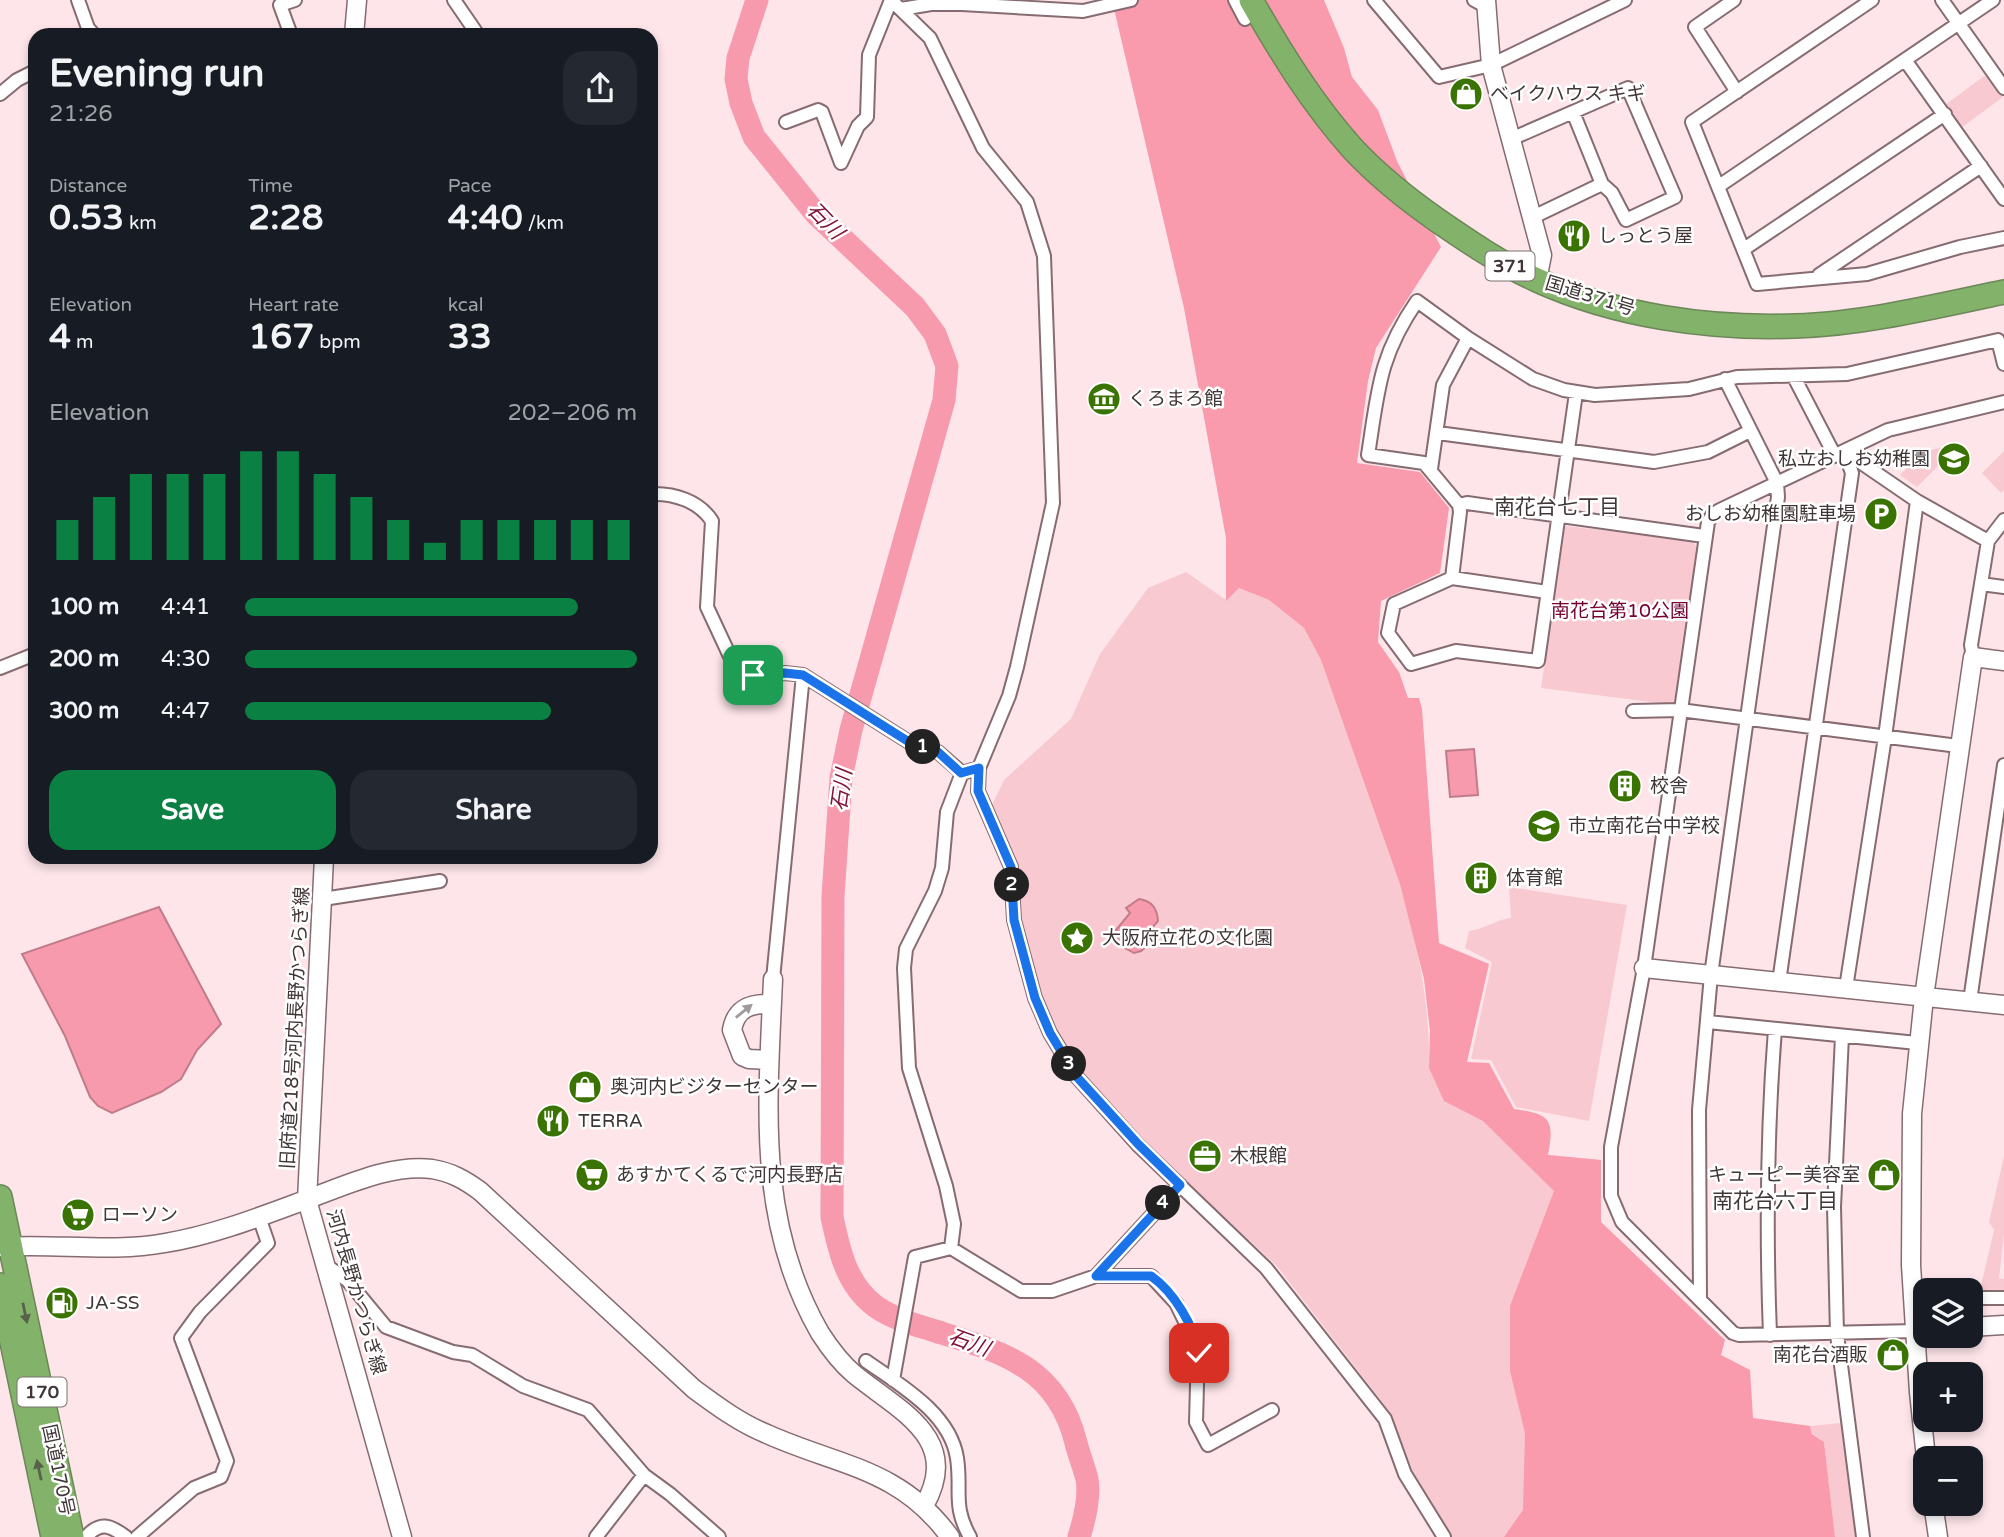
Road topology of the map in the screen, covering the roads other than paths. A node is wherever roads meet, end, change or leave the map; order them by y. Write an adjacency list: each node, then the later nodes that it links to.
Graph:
1 (78, 0): 18 (street)
2 (356, 0): 20 (street)
3 (454, 0): 21 (street)
4 (891, 0): 15 (street); 30 (street)
5 (1131, 0): 15 (street)
6 (1235, 0): 16 (street)
7 (1374, 0): 23 (street)
8 (1625, 0): 23 (street)
9 (1734, 0): 26 (street)
10 (1872, 0): 26 (street)
11 (1942, 0): 17 (street)
12 (1993, 0): 17 (street)
13 (287, 1): 19 (street)
14 (1482, 2): 23 (street)
15 (901, 9): 81 (street)
16 (1248, 10): 41 (highway, 国道371号 / 371)
17 (1958, 23): 22 (street); 25 (street)
18 (88, 28)
19 (288, 28)
20 (354, 28)
21 (473, 28)
22 (1905, 60): 29 (street); 34 (street)
23 (1491, 65): 31 (street)
24 (28, 74): 27 (street)
25 (2003, 83)
26 (1737, 92): 34 (street)
27 (0, 94)
28 (1573, 111): 31 (street); 33 (street); 33 (street)
29 (1945, 114): 32 (street); 38 (street)
30 (786, 122)
31 (1511, 139): 36 (street)
32 (1981, 166): 35 (street); 40 (street)
33 (1602, 184): 36 (street)
34 (1719, 186): 38 (street)
35 (2004, 198)
36 (1531, 218): 41 (street)
37 (2004, 238): 40 (street)
38 (1744, 249): 40 (street)
39 (2004, 276): 44 (highway, 371)
40 (1817, 277)
41 (1537, 280): 45 (highway, 国道371号 / 371)
42 (2004, 292): 44 (highway, 国道371号 / 371)
43 (2004, 306): 45 (highway, 371)
44 (1877, 316): 45 (highway, 国道371号 / 371)
45 (1798, 326)
46 (1468, 338): 50 (street); 53 (street); 56 (street)
47 (2004, 364): 48 (street)
48 (1794, 377): 49 (street); 55 (street)
49 (1725, 379): 50 (street); 52 (street)
50 (1577, 393): 54 (street)
51 (2004, 402): 55 (street)
52 (1750, 431): 54 (street); 57 (street)
53 (1438, 433): 54 (street); 56 (street)
54 (1569, 453): 61 (street)
55 (1839, 454): 57 (street); 59 (street); 77 (street)
56 (1431, 469): 60 (street)
57 (1777, 483): 63 (street); 76 (street)
58 (658, 494): 73 (street)
59 (1917, 501): 64 (street); 78 (street)
60 (1459, 505): 61 (street); 65 (street)
61 (1559, 515): 63 (street); 68 (street)
62 (2004, 520): 64 (street)
63 (1704, 536): 74 (street)
64 (1988, 541): 66 (street)
65 (1452, 578): 68 (street); 68 (street)
66 (1981, 584): 67 (street); 70 (street)
67 (2004, 587)
68 (1547, 593)
69 (28, 657): 72 (street)
70 (1973, 657): 71 (street); 79 (street)
71 (2004, 662)
72 (0, 668)
73 (809, 678): 82 (street); 88 (street)
74 (1681, 710): 75 (street); 76 (street); 86 (street)
75 (1633, 711)
76 (1748, 718): 77 (street); 87 (street)
77 (1817, 727): 78 (street); 89 (street)
78 (1885, 737): 79 (street); 90 (street)
79 (1958, 746): 91 (street)
80 (2004, 765): 92 (street)
81 (979, 768): 82 (street); 100 (street)
82 (961, 773): 105 (street)
83 (324, 864): 85 (street, 旧府道218号河内長野かつらぎ線)
84 (440, 881): 85 (street)
85 (323, 899): 102 (street, 旧府道218号河内長野かつらぎ線)
86 (1644, 968): 87 (street); 112 (street)
87 (1711, 975): 89 (street); 95 (street)
88 (773, 979): 93 (street)
89 (1779, 982): 90 (street)
90 (1846, 988): 91 (street)
91 (1924, 997): 92 (street); 98 (street)
92 (1970, 1001): 94 (street)
93 (772, 1004): 99 (street); 99 (street, one-way to 93)
94 (2004, 1005)
95 (1709, 1022): 96 (street); 112 (street)
96 (1775, 1029): 97 (street); 117 (street)
97 (1842, 1036): 98 (street); 116 (street)
98 (1917, 1043): 108 (street)
99 (769, 1060): 124 (street)
100 (1180, 1185): 107 (street); 136 (street)
101 (0, 1197): 104 (highway, 国道170号 / 170)
102 (307, 1200): 103 (street, 河内長野かつらぎ線); 106 (street, 河内長野かつらぎ線); 124 (street)
103 (259, 1217): 104 (street, 河内長野かつらぎ線); 130 (street)
104 (5, 1247): 127 (highway, 国道170号 / 170, one-way to 127)
105 (951, 1248): 107 (street); 120 (street)
106 (327, 1266): 123 (street); 131 (street, 河内長野かつらぎ線)
107 (1096, 1276): 121 (street)
108 (1913, 1279)
109 (0, 1285): 126 (highway, 国道170号 / 170, one-way to 109)
110 (1983, 1298): 111 (street)
111 (2004, 1298)
112 (1700, 1299): 117 (street)
113 (2004, 1325): 114 (street)
114 (1983, 1326)
115 (1913, 1330): 116 (street)
116 (1837, 1334): 117 (street); 137 (street)
117 (1770, 1335)
118 (1920, 1348): 122 (street)
119 (866, 1361): 120 (street)
120 (893, 1380): 135 (street)
121 (1272, 1410)
122 (1925, 1446)
123 (644, 1475): 132 (street); 133 (street)
124 (924, 1506): 134 (street)
125 (1935, 1516): 138 (street)
126 (53, 1537)
127 (72, 1537)
128 (86, 1537): 129 (street)
129 (126, 1537)
130 (136, 1537)
131 (402, 1537)
132 (596, 1537)
133 (719, 1537)
134 (950, 1537)
135 (970, 1537)
136 (1444, 1537)
137 (1863, 1537)
138 (1938, 1537)

